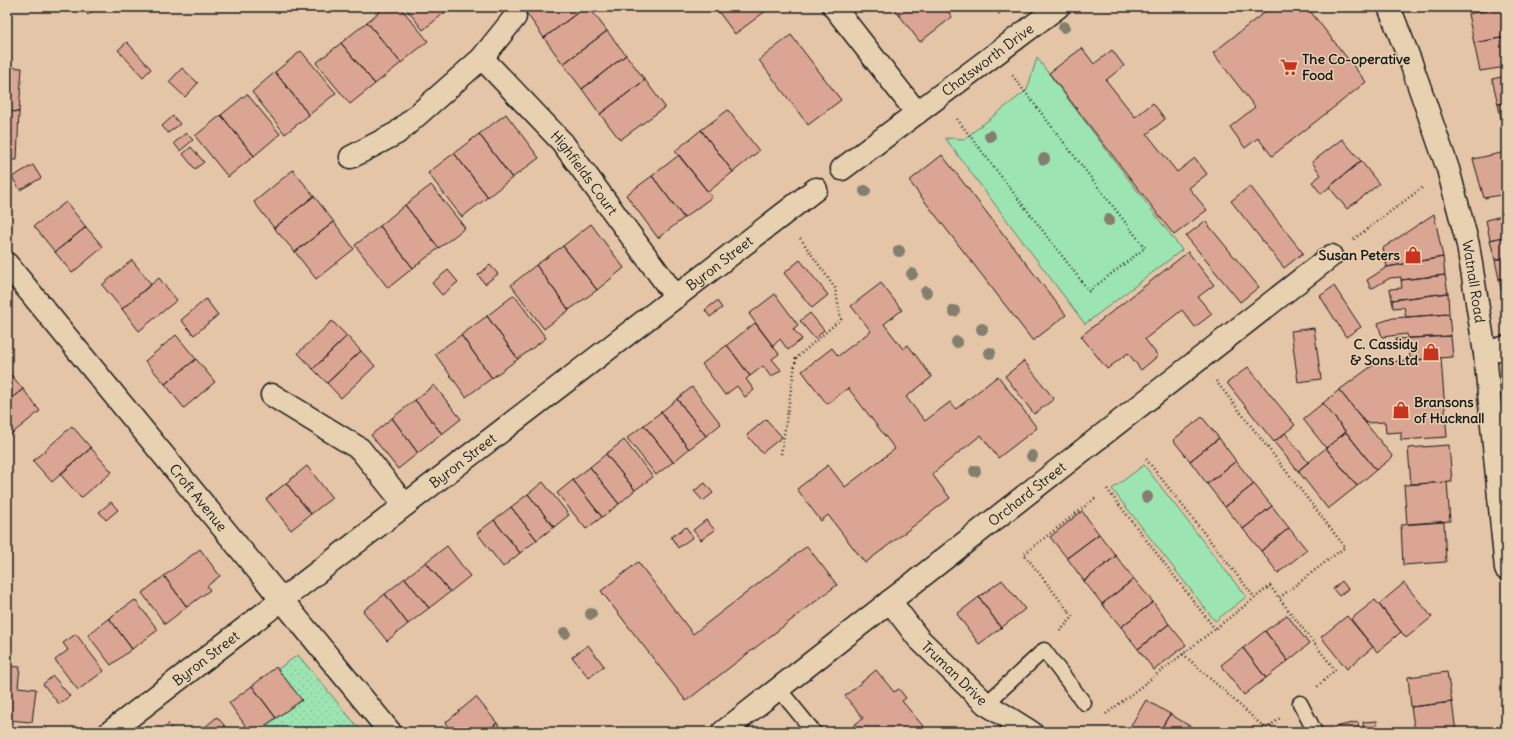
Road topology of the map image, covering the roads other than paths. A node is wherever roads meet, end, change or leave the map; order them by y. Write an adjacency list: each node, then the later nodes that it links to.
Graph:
1 (834, 7): 6 (street)
2 (1058, 7): 6 (street, Chatsworth Drive)
3 (1389, 7): 14 (street, Watnall Road)
4 (515, 17): 5 (street)
5 (482, 58): 7 (street); 12 (street, Highfields Court)
6 (916, 113): 8 (street, Chatsworth Drive)
7 (351, 157)
8 (842, 169)
9 (816, 189): 12 (street, Byron Street)
10 (1331, 256): 19 (street, Orchard Street)
11 (7, 264): 18 (street, Croft Avenue)
12 (676, 297): 16 (street, Byron Street)
13 (1506, 347): 14 (street)
14 (1485, 353): 17 (street, Watnall Road)
15 (272, 395): 16 (street)
16 (405, 505): 18 (street, Byron Street)
17 (1506, 569)
18 (282, 600): 24 (street, Byron Street); 25 (street, Croft Avenue)
19 (890, 601): 20 (street, Orchard Street); 23 (street, Truman Drive)
20 (778, 688): 26 (street, Orchard Street); 27 (lane)
21 (1084, 703): 23 (lane)
22 (1300, 703): 29 (lane)
23 (986, 704): 28 (street, Truman Drive)
24 (110, 732)
25 (390, 732)
26 (722, 732)
27 (814, 732)
28 (1031, 732)
29 (1315, 732)

